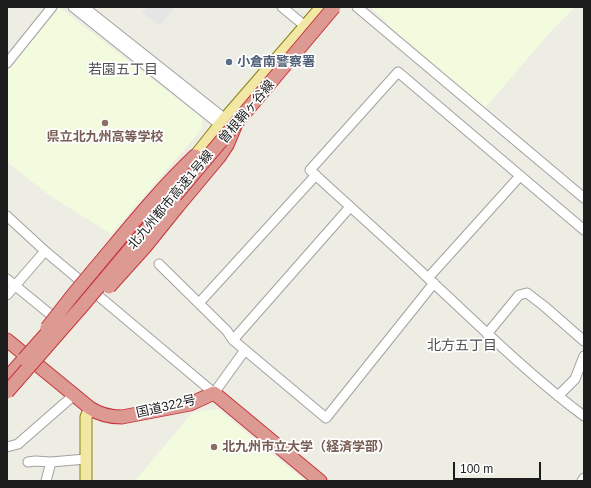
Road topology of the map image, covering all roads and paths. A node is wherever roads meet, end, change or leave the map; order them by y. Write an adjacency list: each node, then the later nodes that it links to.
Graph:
1 (52, 7): 9 (street)
2 (73, 7): 10 (street)
3 (84, 7): 10 (street)
4 (282, 7): 8 (street)
5 (322, 7): 8 (main road, 曽根鞘ヶ谷線); 34 (highway, 北九州都市高速1号線, bridge)
6 (334, 7): 10 (main road, 曽根鞘ヶ谷線); 38 (highway, 北九州都市高速1号線, bridge)
7 (358, 7): 14 (street)
8 (305, 26): 10 (main road, 曽根鞘ヶ谷線)
9 (7, 63)
10 (228, 126): 11 (main road, 曽根鞘ヶ谷線); 24 (main road, 曽根鞘ヶ谷線); 38 (highway, bridge)
11 (195, 156): 22 (main road, 曽根鞘ヶ谷線); 34 (highway, bridge)
12 (316, 175): 13 (street); 15 (street); 26 (street)
13 (520, 176): 17 (street); 21 (street)
14 (584, 198)
15 (350, 207): 21 (street); 30 (street)
16 (7, 216): 18 (street)
17 (584, 230)
18 (45, 251): 22 (street); 23 (street)
19 (159, 264): 26 (street)
20 (7, 279): 23 (street)
21 (431, 280): 28 (street); 32 (street)
22 (85, 284): 24 (street); 27 (main road, 曽根鞘ヶ谷線)
23 (16, 286): 25 (street); 27 (street)
24 (96, 294): 34 (main road, 曽根鞘ヶ谷線); 37 (street)
25 (7, 295)
26 (199, 303): 30 (street)
27 (56, 319): 34 (main road, 曽根鞘ヶ谷線)
28 (487, 334): 31 (street); 40 (street)
29 (7, 340): 34 (highway, 国道322号)
30 (233, 340): 32 (street)
31 (584, 341)
32 (245, 350): 37 (street)
33 (584, 356): 40 (street)
34 (28, 359): 35 (street); 36 (highway, 北九州都市高速1号線); 39 (highway, 国道322号); 41 (street)
35 (7, 373)
36 (7, 378)
37 (214, 393): 42 (highway, 国道322号); 52 (highway, 国道322号)
38 (7, 394)
39 (74, 395): 42 (highway, 国道322号); 44 (street)
40 (558, 396): 43 (street)
41 (7, 399)
42 (90, 408): 45 (main road); 51 (main road)
43 (584, 416)
44 (7, 447)
45 (86, 459): 47 (street); 50 (main road)
46 (28, 462): 47 (street)
47 (51, 462): 49 (street)
48 (584, 478): 53 (street)
49 (46, 481)
50 (86, 481)
51 (93, 481)
52 (320, 481)
53 (582, 481)

